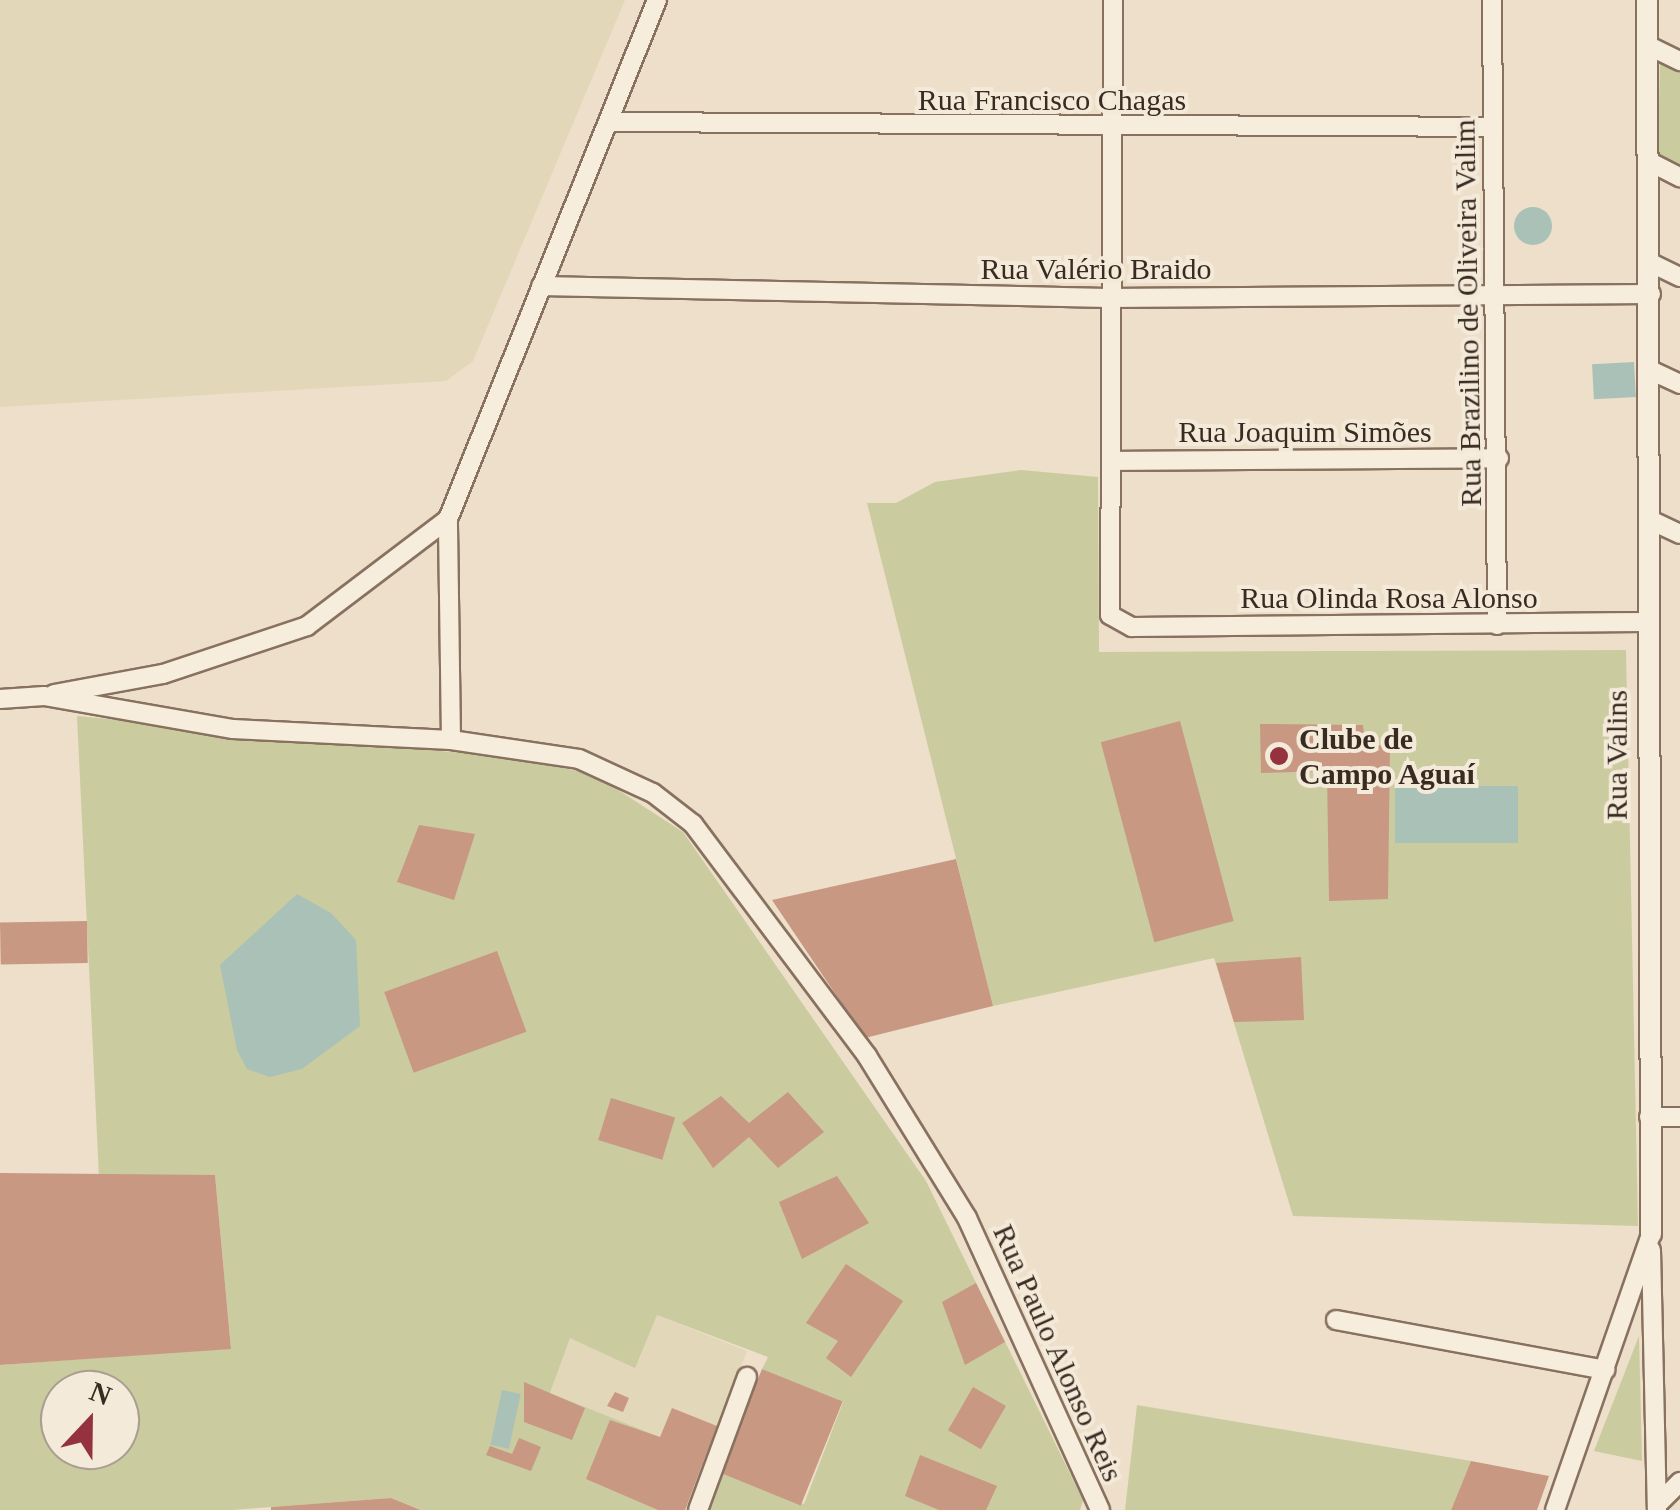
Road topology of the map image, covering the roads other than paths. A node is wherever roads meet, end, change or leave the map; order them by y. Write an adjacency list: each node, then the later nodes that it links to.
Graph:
1 (657, 0): 7 (street)
2 (1113, 0): 9 (street)
3 (1492, 0): 8 (street, Rua Brazilino de Oliveira Valim)
4 (1646, 0): 5 (street, Rua Valins)
5 (1647, 45): 6 (street); 10 (street, Rua Valins)
6 (1680, 61)
7 (610, 122): 9 (street, Rua Francisco Chagas); 14 (street)
8 (1493, 127): 9 (street, Rua Francisco Chagas); 16 (street, Rua Brazilino de Oliveira Valim)
9 (1114, 129): 17 (street)
10 (1650, 162): 11 (street); 12 (street, Rua Valins)
11 (1680, 177)
12 (1651, 262): 13 (street); 15 (street, Rua Valins)
13 (1680, 277)
14 (542, 286): 17 (street, Rua Valério Braido); 23 (street)
15 (1651, 294): 16 (street, Rua Valério Braido); 18 (street, Rua Valins)
16 (1499, 295): 17 (street, Rua Valério Braido); 20 (street, Rua Brazilino de Oliveira Valim)
17 (1107, 298): 21 (street)
18 (1650, 370): 19 (street); 22 (street, Rua Valins)
19 (1680, 384)
20 (1499, 458): 21 (street, Rua Joaquim Simões); 26 (street, Rua Brazilino de Oliveira Valim)
21 (1112, 460): 26 (street, Rua Olinda Rosa Alonso)
22 (1648, 518): 24 (street); 25 (street, Rua Valins)
23 (448, 519): 27 (street); 29 (street)
24 (1680, 534)
25 (1646, 622): 26 (street, Rua Olinda Rosa Alonso); 30 (street, Rua Valins)
26 (1496, 625)
27 (44, 696): 28 (street); 29 (street, Rua Paulo Alonso Reis)
28 (0, 699)
29 (452, 740): 38 (street, Rua Paulo Alonso Reis)
30 (1650, 1117): 31 (street); 32 (street, Rua Valins)
31 (1680, 1117)
32 (1651, 1234): 34 (street); 37 (street, Rua Valins)
33 (1336, 1320): 34 (street)
34 (1605, 1370): 40 (street)
35 (746, 1377): 39 (street)
36 (1680, 1482): 37 (street)
37 (1657, 1507)
38 (1096, 1508)
39 (698, 1510)
40 (1555, 1510)

